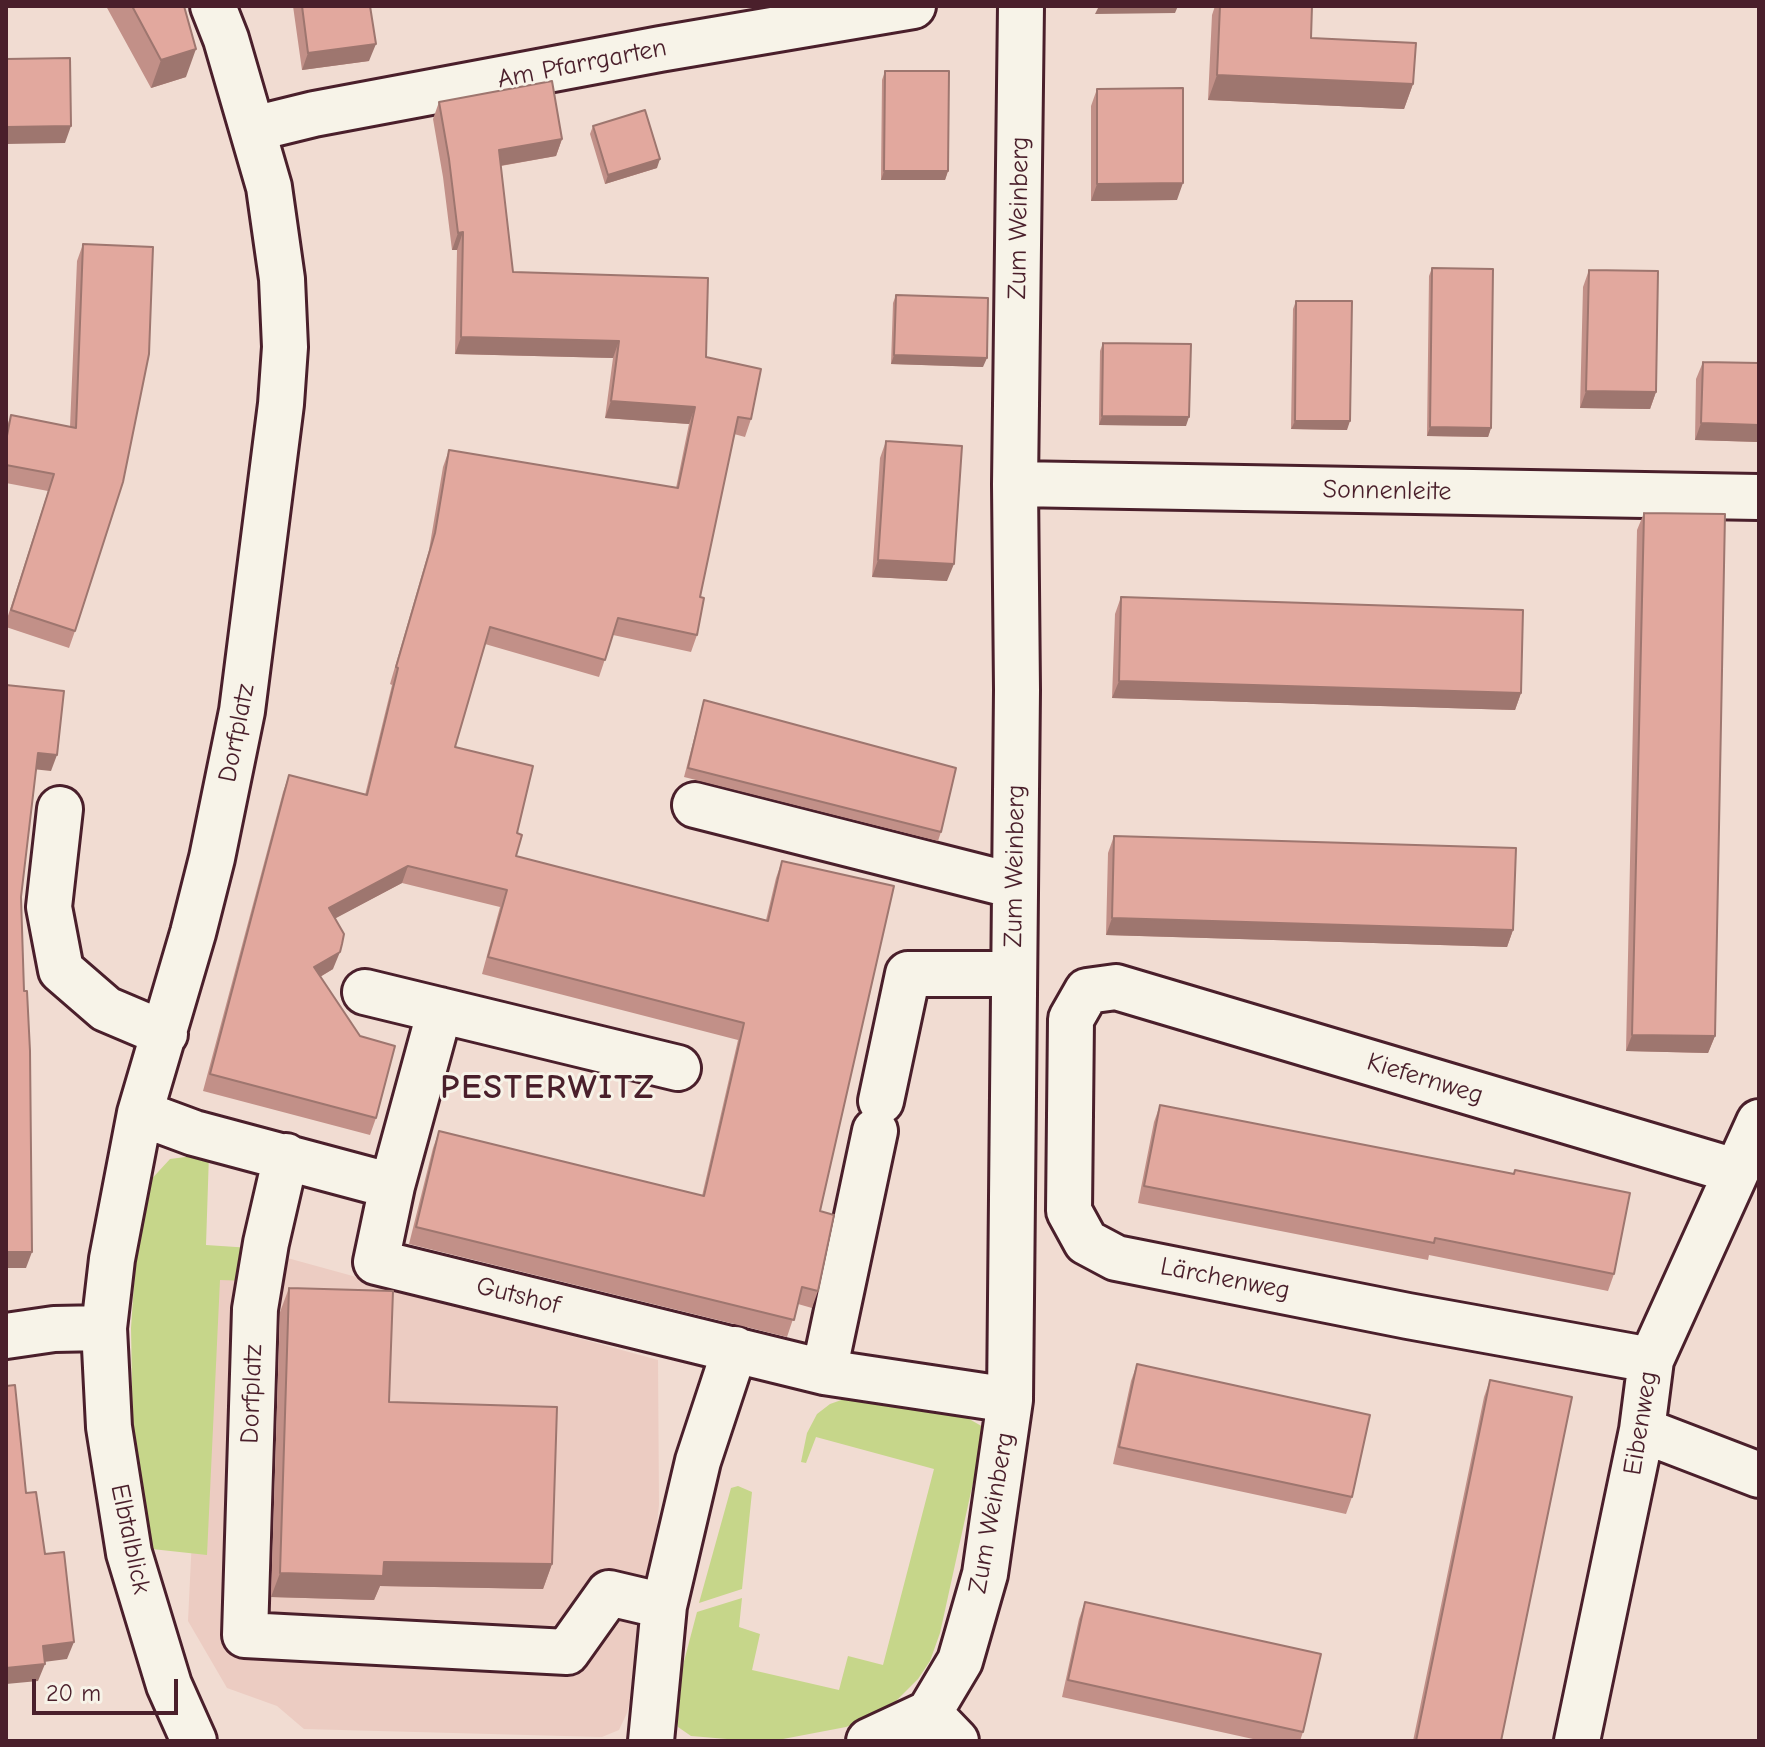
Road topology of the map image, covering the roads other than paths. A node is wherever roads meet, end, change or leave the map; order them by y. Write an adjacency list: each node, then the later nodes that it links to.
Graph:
1 (213, 6): 4 (street, Dorfplatz)
2 (913, 6): 4 (street, Am Pfarrgarten)
3 (1021, 6): 5 (street, Zum Weinberg)
4 (253, 129): 14 (street, Dorfplatz)
5 (1015, 484): 6 (street, Sonnenleite); 9 (street, Zum Weinberg)
6 (1759, 497)
7 (695, 805): 9 (street)
8 (60, 809): 14 (street)
9 (1015, 886): 10 (street, Zum Weinberg)
10 (1014, 974): 25 (street); 26 (street, Zum Weinberg)
11 (1116, 987): 19 (street, Kiefernweg); 24 (street, Lärchenweg)
12 (365, 992): 13 (street)
13 (440, 1010): 15 (street); 20 (street, Gutshof)
14 (165, 1034): 16 (street, Dorfplatz)
15 (678, 1068)
16 (140, 1113): 18 (street); 21 (street, Dorfplatz)
17 (1759, 1122): 19 (street, Eibenweg)
18 (286, 1156): 20 (street); 29 (street, Dorfplatz)
19 (1735, 1171): 24 (street, Eibenweg)
20 (392, 1186): 23 (street, Gutshof)
21 (104, 1328): 22 (street); 31 (street, Elbtalblick)
22 (6, 1336)
23 (735, 1349): 25 (street); 29 (street)
24 (1651, 1360): 27 (street, Eibenweg)
25 (824, 1372): 26 (street)
26 (1010, 1400): 30 (street, Zum Weinberg)
27 (1642, 1430): 28 (street); 34 (street, Eibenweg)
28 (1759, 1475)
29 (664, 1606): 32 (street)
30 (943, 1727): 33 (street)
31 (194, 1741)
32 (651, 1741)
33 (869, 1741)
34 (1577, 1741)

